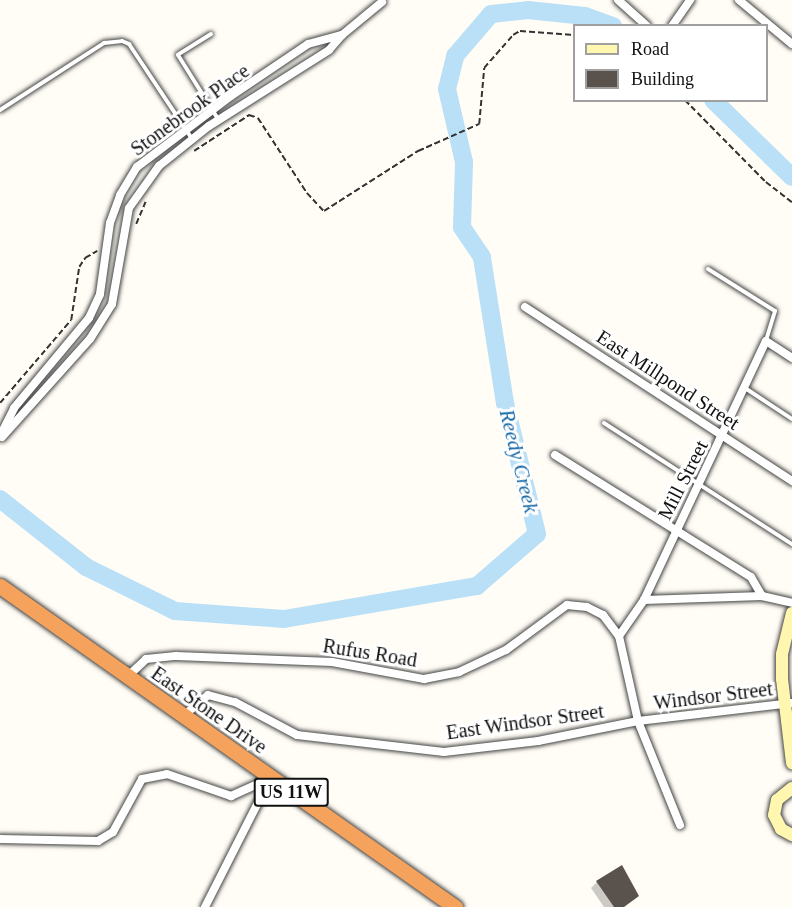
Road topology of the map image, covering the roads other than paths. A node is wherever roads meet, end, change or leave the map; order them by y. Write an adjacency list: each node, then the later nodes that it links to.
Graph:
1 (618, 0): 5 (street)
2 (690, 0): 6 (street)
3 (739, 0): 8 (street)
4 (382, 2): 10 (street, Stonebrook Place)
5 (645, 24)
6 (673, 24)
7 (768, 24): 11 (street)
8 (768, 24)
9 (212, 34): 13 (lane)
10 (342, 35): 13 (street, Stonebrook Place); 14 (street, Stonebrook Place)
11 (792, 44)
12 (0, 110): 15 (lane)
13 (212, 110): 14 (lane); 15 (street, Stonebrook Place)
14 (219, 120): 16 (street, Stonebrook Place)
15 (185, 129): 16 (lane); 25 (street, Stonebrook Place)
16 (192, 139): 25 (street, Stonebrook Place)
17 (708, 269): 19 (lane)
18 (525, 307): 24 (street, East Millpond Street)
19 (766, 341): 20 (street); 21 (street, Mill Street)
20 (792, 358)
21 (745, 388): 22 (lane); 24 (street, Mill Street)
22 (792, 419)
23 (604, 423): 28 (lane)
24 (724, 435): 27 (street, East Millpond Street); 28 (street, Mill Street)
25 (0, 438)
26 (555, 455): 29 (street)
27 (792, 481)
28 (699, 485): 29 (street, Mill Street); 30 (lane)
29 (676, 531): 32 (street); 33 (street, Mill Street)
30 (792, 544)
31 (0, 586): 37 (highway, East Stone Drive / US 11W)
32 (762, 596): 33 (street); 34 (street)
33 (644, 600): 36 (street, Mill Street)
34 (792, 603)
35 (792, 613): 38 (main road)
36 (619, 636): 37 (street, Rufus Road); 40 (street)
37 (126, 678): 39 (highway, East Stone Drive / US 11W)
38 (788, 704): 40 (street, Windsor Street); 41 (main road)
39 (182, 717): 40 (street, East Windsor Street); 42 (highway, East Stone Drive / US 11W)
40 (638, 721): 44 (street)
41 (792, 763)
42 (271, 778): 46 (street); 47 (street); 48 (highway, East Stone Drive / US 11W)
43 (792, 788): 45 (main road)
44 (680, 825)
45 (792, 835)
46 (0, 839)
47 (205, 907)
48 (455, 907)

